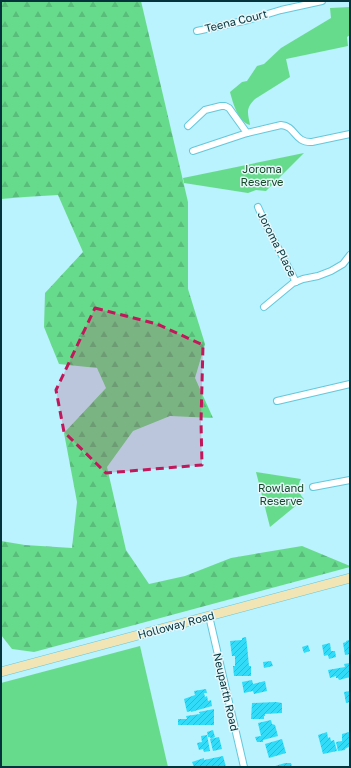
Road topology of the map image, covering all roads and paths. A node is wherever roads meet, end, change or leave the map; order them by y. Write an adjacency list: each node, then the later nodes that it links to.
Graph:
1 (322, 1): 2 (street, Teena Court)
2 (197, 31)
3 (188, 126): 4 (street)
4 (247, 133): 5 (street); 6 (street)
5 (350, 134)
6 (193, 151)
7 (258, 207): 9 (street, Joroma Place)
8 (350, 255): 9 (street, Joroma Place)
9 (296, 282): 10 (street, Joroma Place)
10 (264, 307)
11 (350, 384): 12 (street)
12 (277, 400)
13 (350, 480): 14 (street)
14 (313, 487)
15 (350, 578): 16 (main road, Holloway Road)
16 (209, 616): 17 (main road, Holloway Road); 18 (street, Neuparth Road)
17 (1, 672)
18 (244, 767)

